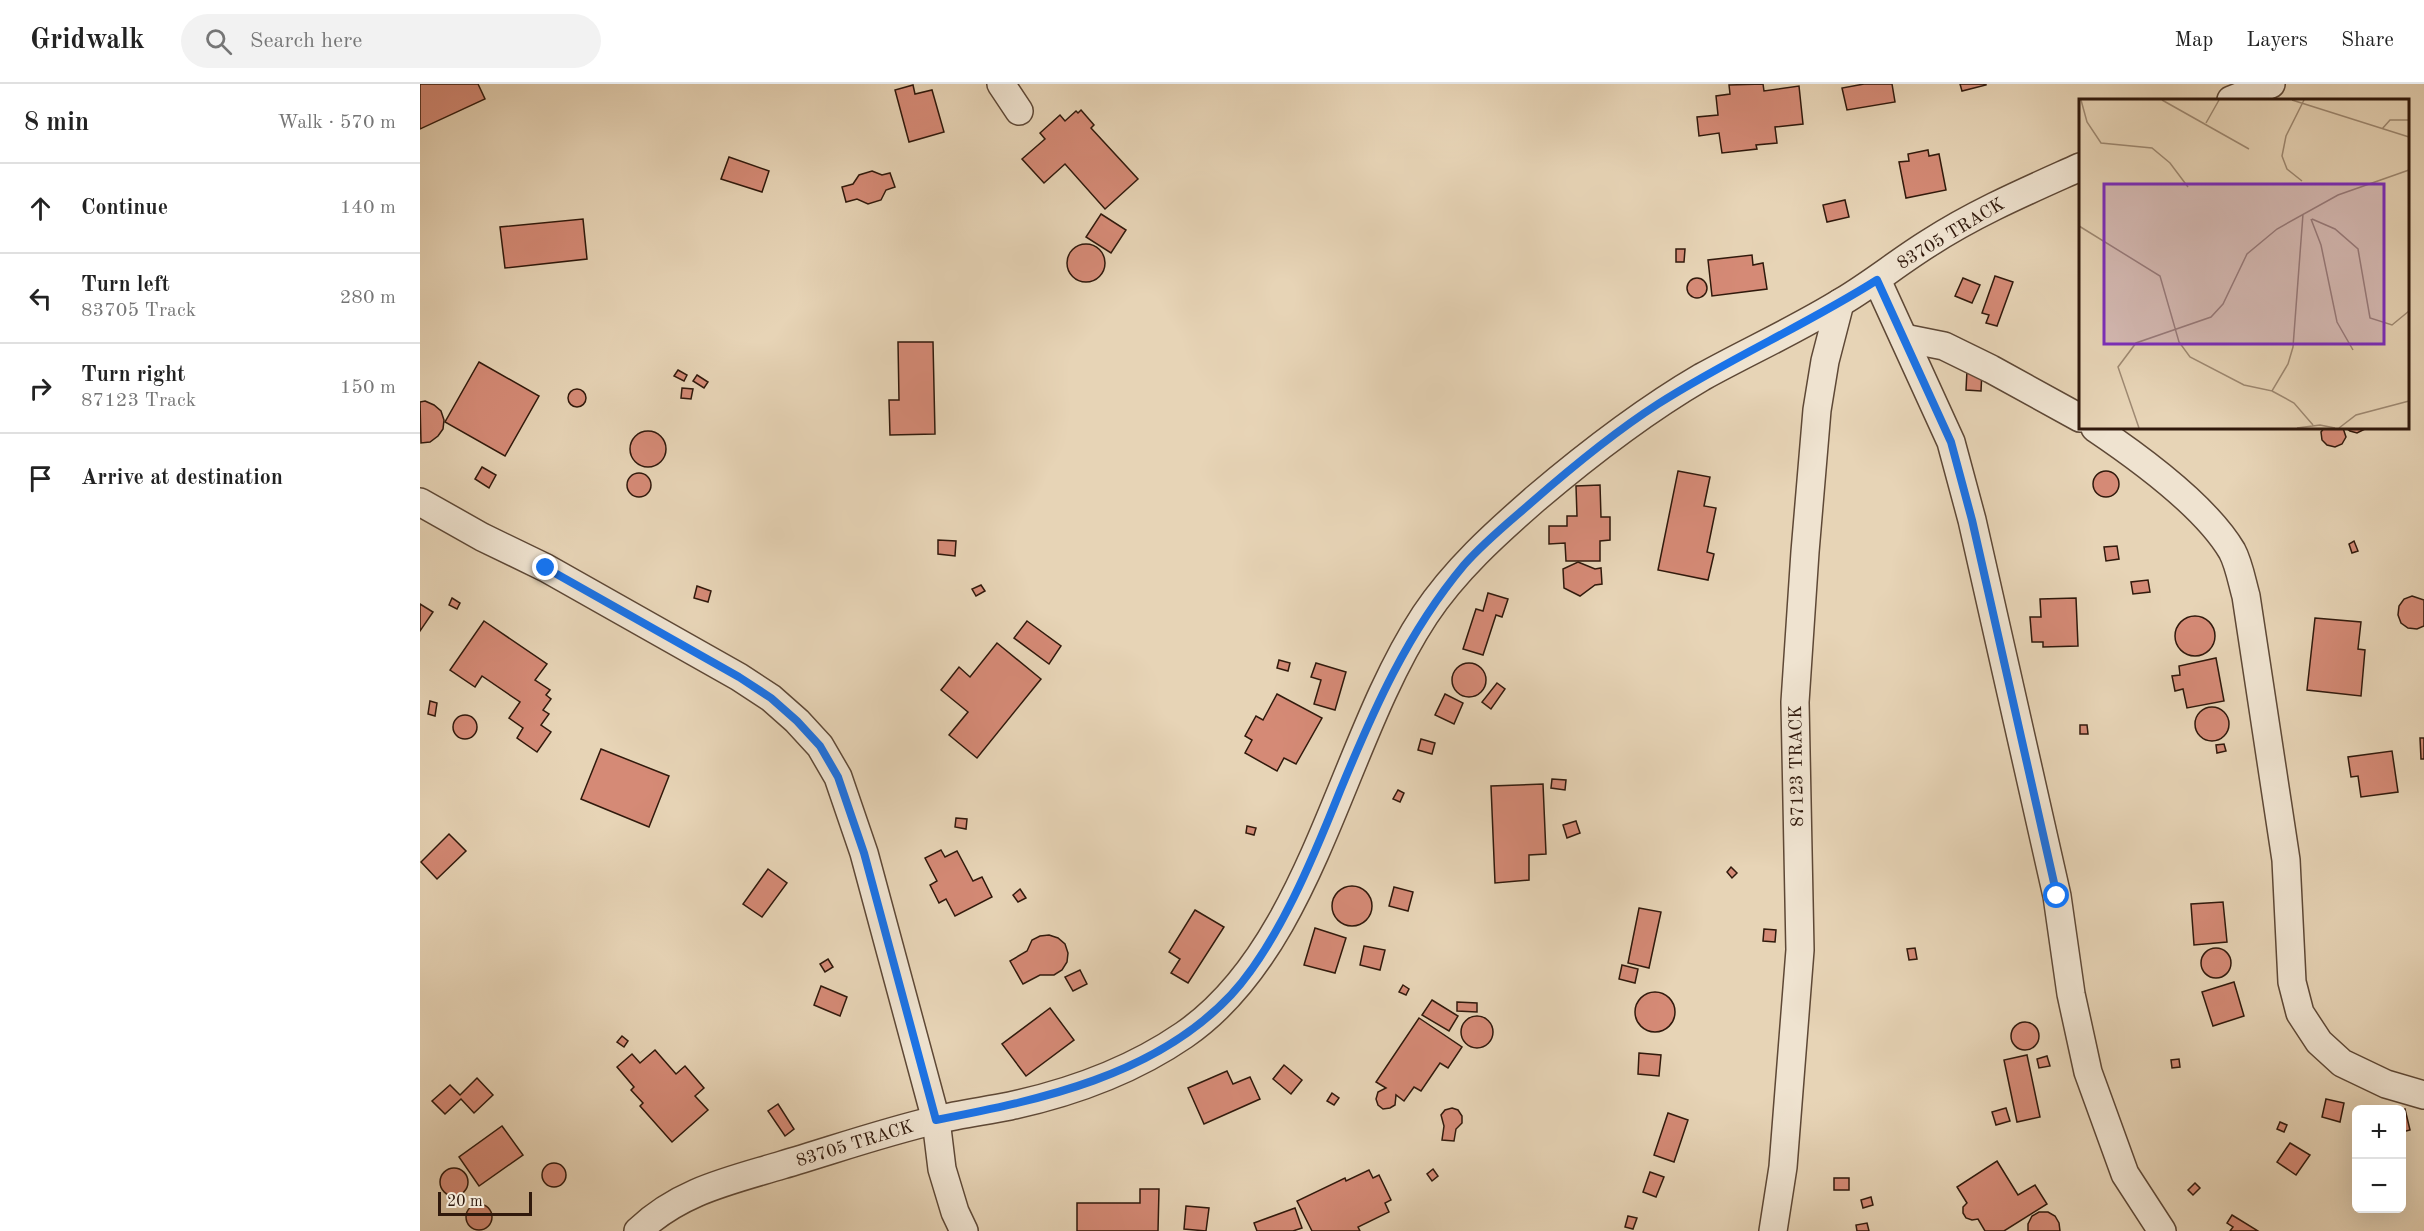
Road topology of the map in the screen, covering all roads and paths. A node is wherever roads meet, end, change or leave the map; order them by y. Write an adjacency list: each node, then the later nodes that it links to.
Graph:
1 (1001, 84): 4 (street)
2 (2271, 84): 3 (street)
3 (2234, 99)
4 (1019, 111)
5 (2079, 167): 6 (street, 83705 TRACK)
6 (1877, 280): 7 (street, 83705 TRACK); 8 (street)
7 (1840, 303): 13 (street, 83705 TRACK); 16 (street, 87123 TRACK)
8 (1904, 338): 9 (street); 17 (street)
9 (2079, 417)
10 (2096, 429): 12 (street)
11 (420, 502): 13 (street)
12 (2424, 1095)
13 (936, 1120): 14 (street, 83705 TRACK); 15 (street)
14 (638, 1231)
15 (964, 1231)
16 (1773, 1231)
17 (2162, 1231)

